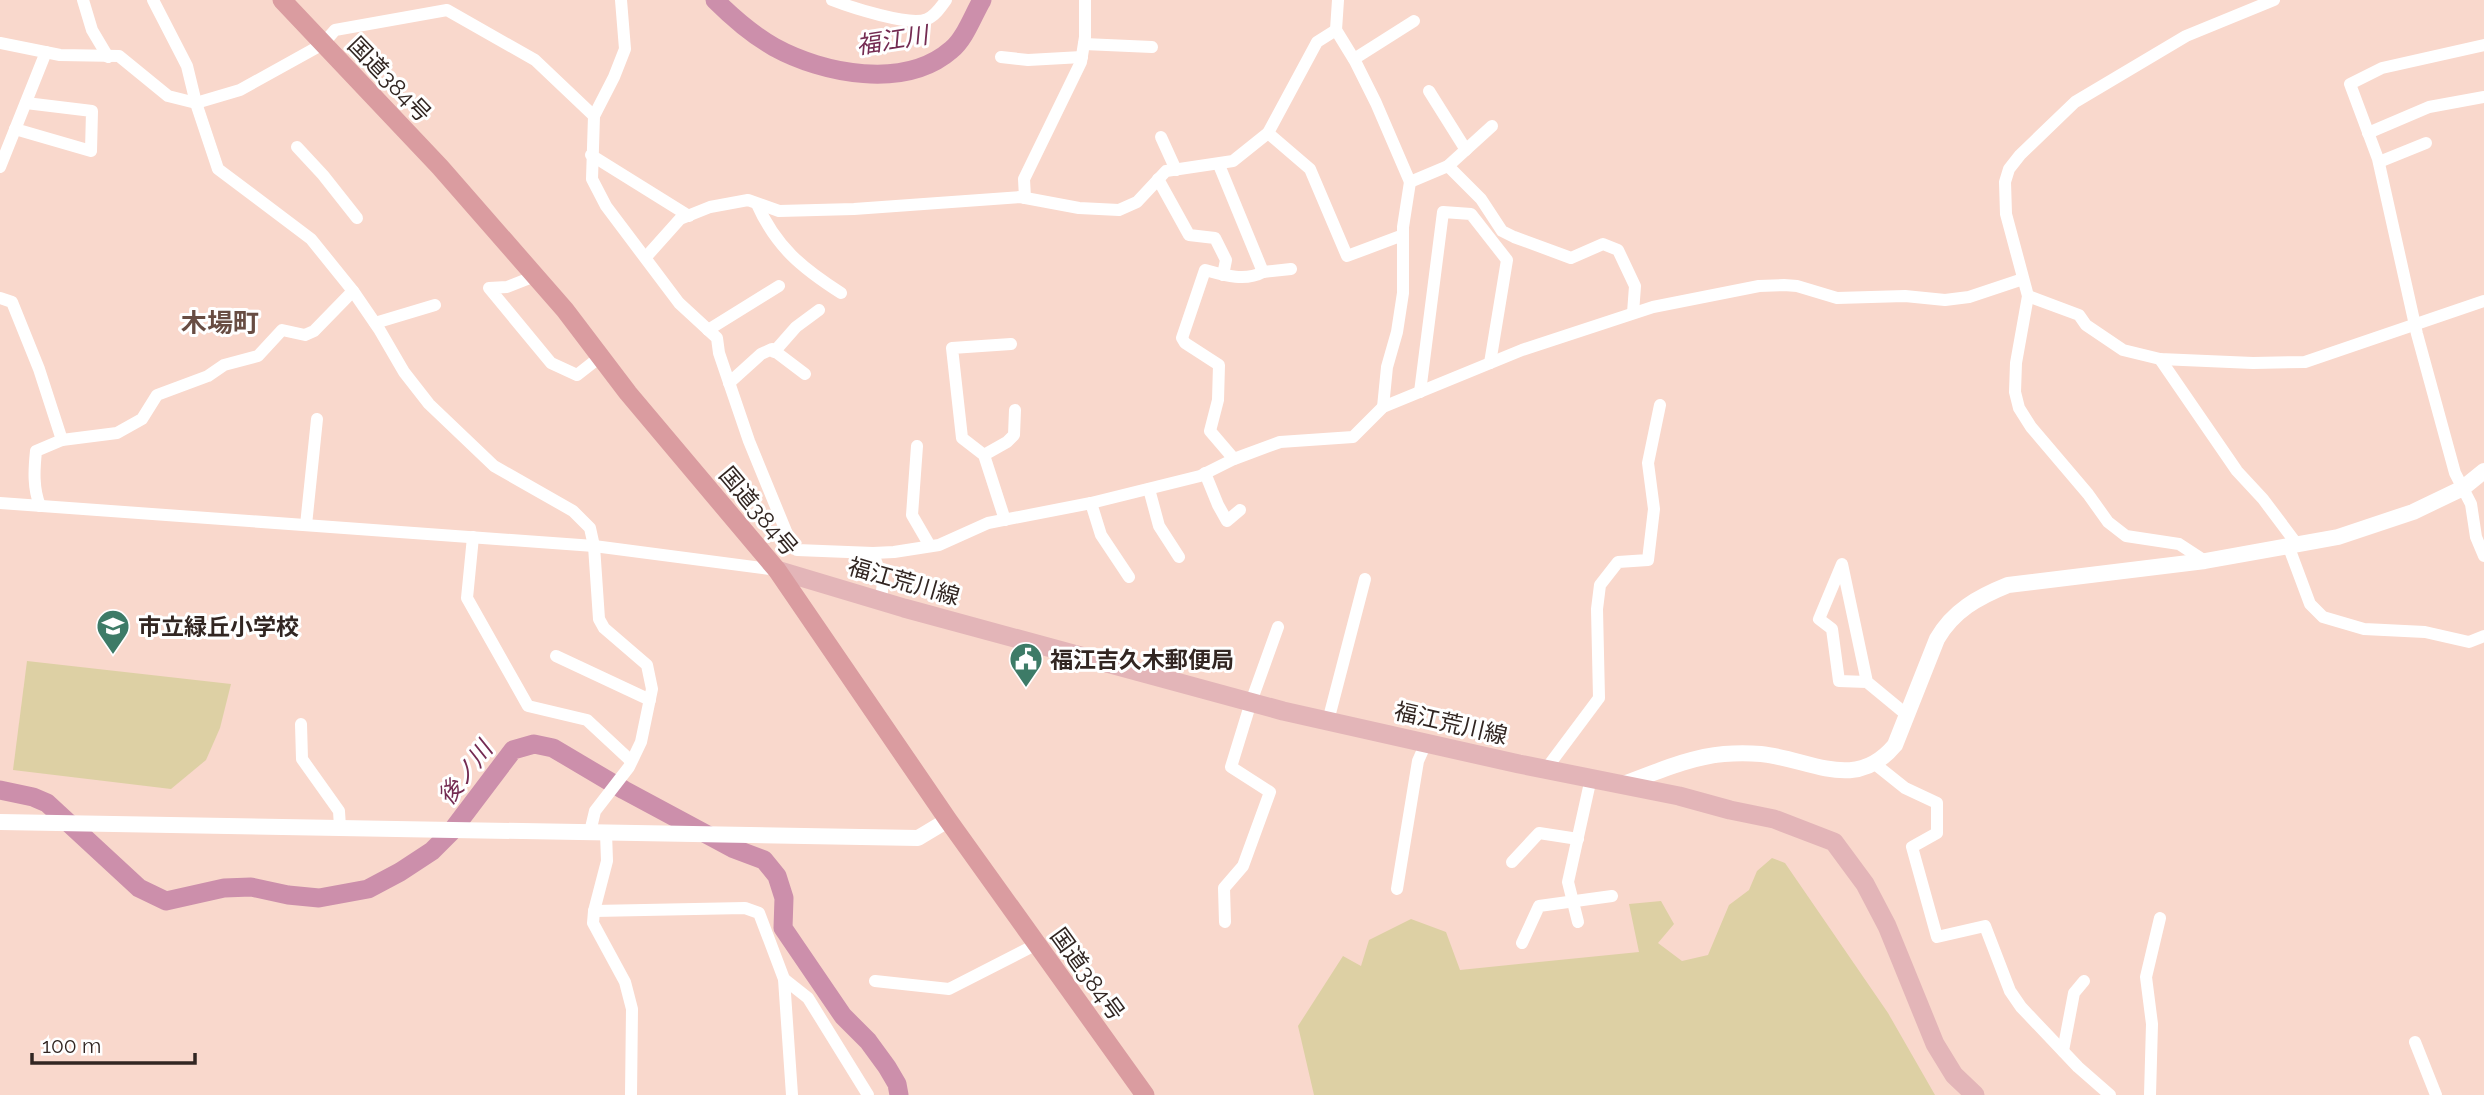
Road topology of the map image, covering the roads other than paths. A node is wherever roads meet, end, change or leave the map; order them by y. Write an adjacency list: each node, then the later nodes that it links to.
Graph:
1 (83, 0): 19 (street)
2 (153, 0): 25 (street)
3 (282, 0): 14 (highway, 国道384号)
4 (621, 0): 26 (street)
5 (832, 0): 6 (street)
6 (946, 0)
7 (1085, 0): 17 (street)
8 (1338, 0): 12 (street)
9 (2274, 0): 53 (street)
10 (447, 5): 14 (street); 26 (street)
11 (1414, 21): 21 (street)
12 (1336, 30): 21 (street); 30 (street)
13 (0, 43): 18 (street)
14 (323, 44): 25 (street); 52 (highway, 国道384号)
15 (2484, 45): 29 (street)
16 (1152, 47): 17 (street)
17 (1083, 50): 20 (street); 43 (street)
18 (46, 52): 19 (street); 24 (street)
19 (108, 57): 25 (street)
20 (1001, 57)
21 (1354, 59): 42 (street)
22 (1429, 91): 34 (street)
23 (2484, 97): 29 (street)
24 (26, 103): 28 (street); 28 (street)
25 (195, 103): 55 (street)
26 (594, 116): 35 (street)
27 (1492, 126): 34 (street)
28 (15, 129): 39 (street)
29 (2368, 133): 36 (street)
30 (1268, 134): 37 (street); 47 (street)
31 (1161, 137): 40 (street)
32 (2426, 143): 36 (street)
33 (297, 147): 46 (street)
34 (1466, 150): 38 (street)
35 (592, 155): 45 (street); 48 (street)
36 (2379, 162): 64 (street)
37 (1219, 165): 40 (street); 50 (street)
38 (1448, 166): 42 (street); 62 (street)
39 (0, 167)
40 (1176, 170): 41 (street)
41 (1158, 180): 43 (street); 51 (street)
42 (1410, 182): 47 (street)
43 (1025, 198): 44 (street)
44 (757, 204): 45 (street); 56 (street)
45 (689, 216): 48 (street)
46 (357, 218)
47 (1403, 235): 75 (street)
48 (646, 257): 65 (street)
49 (1291, 269): 50 (street)
50 (1263, 272): 51 (street)
51 (1223, 275): 81 (street)
52 (535, 276): 68 (highway, 国道384号); 68 (street)
53 (2023, 279): 57 (street); 62 (street)
54 (779, 286): 65 (street)
55 (353, 291): 63 (street); 78 (street)
56 (841, 293)
57 (2028, 296): 69 (street); 99 (street)
58 (0, 298): 78 (street)
59 (2484, 301): 64 (street)
60 (435, 305): 63 (street)
61 (819, 310): 67 (street)
62 (1633, 313): 70 (street)
63 (375, 323): 94 (street)
64 (2416, 325): 69 (street); 84 (street)
65 (708, 330): 72 (street)
66 (1011, 344): 80 (street)
67 (775, 352): 71 (street); 72 (street)
68 (600, 356): 100 (highway, 国道384号)
69 (2160, 359): 93 (street)
70 (1490, 363): 73 (street); 73 (street)
71 (805, 374)
72 (729, 383): 96 (street)
73 (1420, 392): 75 (street)
74 (1660, 405): 116 (street)
75 (1383, 407): 81 (street)
76 (1015, 410): 80 (street)
77 (317, 419): 91 (street)
78 (62, 440): 88 (street)
79 (917, 446): 95 (street)
80 (984, 455): 90 (street)
81 (1234, 458): 83 (street)
82 (2484, 471): 84 (street)
83 (1205, 473): 85 (street); 89 (street)
84 (2463, 488): 93 (street); 97 (street)
85 (1149, 489): 87 (street); 98 (street)
86 (0, 503): 88 (street)
87 (1091, 503): 90 (street); 101 (street)
88 (40, 506): 91 (street)
89 (1240, 510)
90 (1005, 520): 95 (street)
91 (306, 525): 92 (street)
92 (473, 537): 94 (street); 114 (street)
93 (2292, 544): 99 (street); 105 (street)
94 (594, 546): 100 (street); 108 (street)
95 (930, 547): 96 (street)
96 (873, 553): 103 (street)
97 (2484, 556)
98 (1179, 557)
99 (2205, 561): 110 (street)
100 (777, 570): 103 (main road, 福江荒川線); 119 (highway, 国道384号)
101 (1129, 577)
102 (1365, 579): 111 (street)
103 (881, 600): 109 (main road, 福江荒川線)
104 (1278, 627): 109 (street)
105 (2484, 636)
106 (556, 656): 108 (street)
107 (1867, 682): 107 (street); 110 (street)
108 (650, 700): 114 (street)
109 (1251, 702): 111 (main road, 福江荒川線); 130 (street)
110 (1907, 715): 115 (street)
111 (1328, 720): 113 (main road, 福江荒川線)
112 (301, 724): 121 (street)
113 (1426, 743): 116 (main road, 福江荒川線); 125 (street)
114 (631, 761): 122 (street)
115 (1875, 764): 118 (street); 138 (street)
116 (1546, 769): 117 (main road, 福江荒川線)
117 (1591, 778): 118 (main road, 福江荒川線); 123 (street)
118 (1621, 785): 143 (main road, 福江荒川線)
119 (947, 820): 122 (street); 133 (highway, 国道384号)
120 (0, 822): 121 (street)
121 (340, 827): 122 (street)
122 (598, 832): 128 (street)
123 (1578, 839): 124 (street); 127 (street)
124 (1512, 862)
125 (1397, 888)
126 (1612, 897): 127 (street)
127 (1573, 901): 131 (street); 132 (street)
128 (594, 911): 134 (street); 139 (street)
129 (2160, 918): 145 (street)
130 (1225, 922)
131 (1578, 922)
132 (1522, 943)
133 (1037, 944): 135 (street); 142 (highway, 国道384号)
134 (784, 979): 140 (street); 141 (street)
135 (875, 981)
136 (2084, 981): 138 (street)
137 (2415, 1042): 146 (street)
138 (2063, 1051): 144 (street)
139 (631, 1095)
140 (793, 1095)
141 (868, 1095)
142 (1145, 1095)
143 (1975, 1095)
144 (2110, 1095)
145 (2150, 1095)
146 (2436, 1095)

